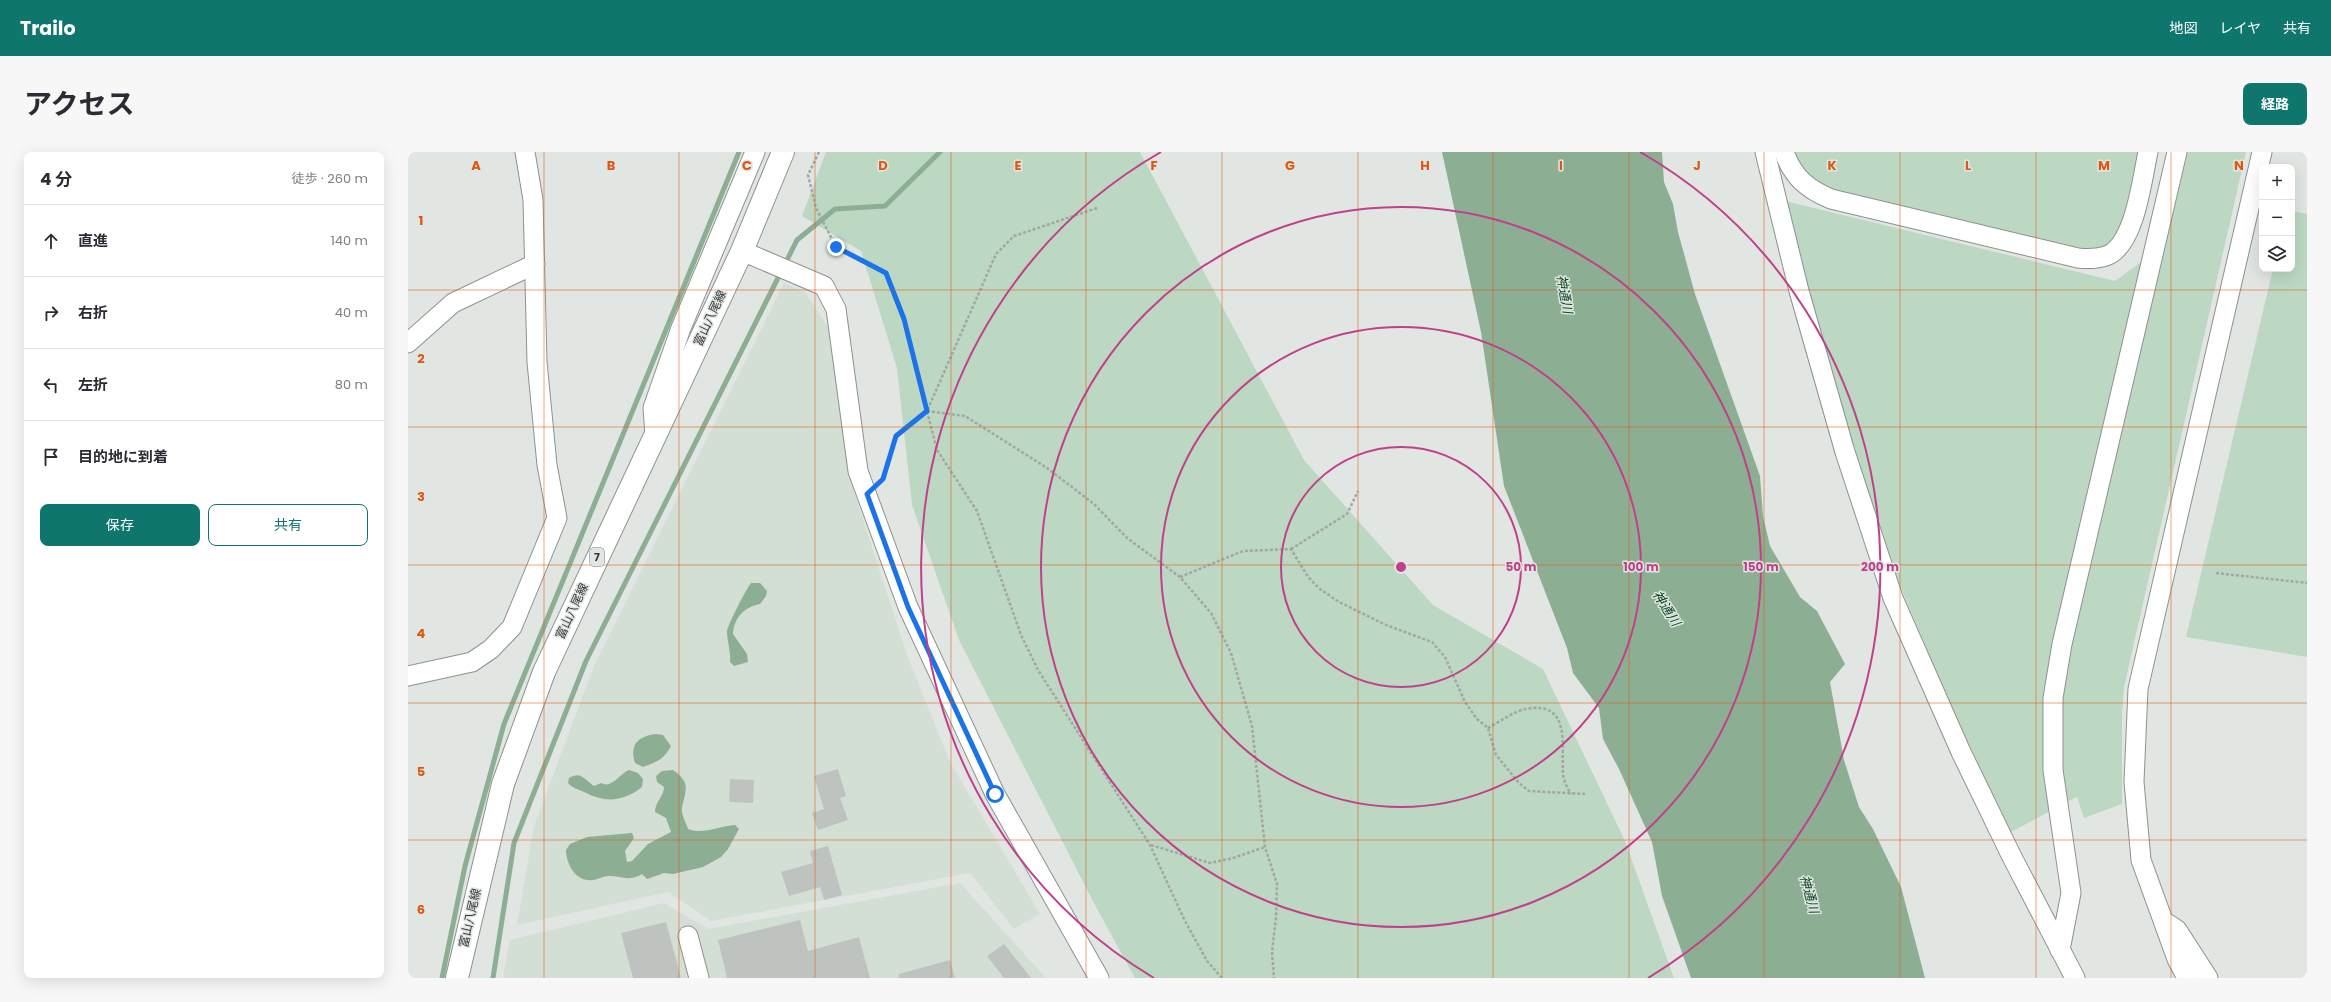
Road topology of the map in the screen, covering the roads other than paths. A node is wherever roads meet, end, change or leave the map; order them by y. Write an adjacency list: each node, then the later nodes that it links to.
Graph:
1 (525, 152): 10 (street)
2 (755, 152): 12 (street)
3 (784, 152): 9 (main road, 富山八尾線 / 7)
4 (1766, 152): 16 (street)
5 (1784, 152): 6 (street)
6 (2148, 152)
7 (2177, 152): 16 (street)
8 (2262, 152): 14 (street)
9 (742, 251): 12 (main road, 富山八尾線 / 7); 19 (street)
10 (536, 264): 11 (street); 13 (street)
11 (408, 343)
12 (655, 435): 17 (main road, 富山八尾線 / 7)
13 (408, 676)
14 (2163, 920): 21 (street); 22 (street)
15 (688, 936): 18 (street)
16 (2060, 950): 20 (street)
17 (457, 978)
18 (698, 978)
19 (1099, 978)
20 (2075, 978)
21 (2187, 978)
22 (2208, 978)

